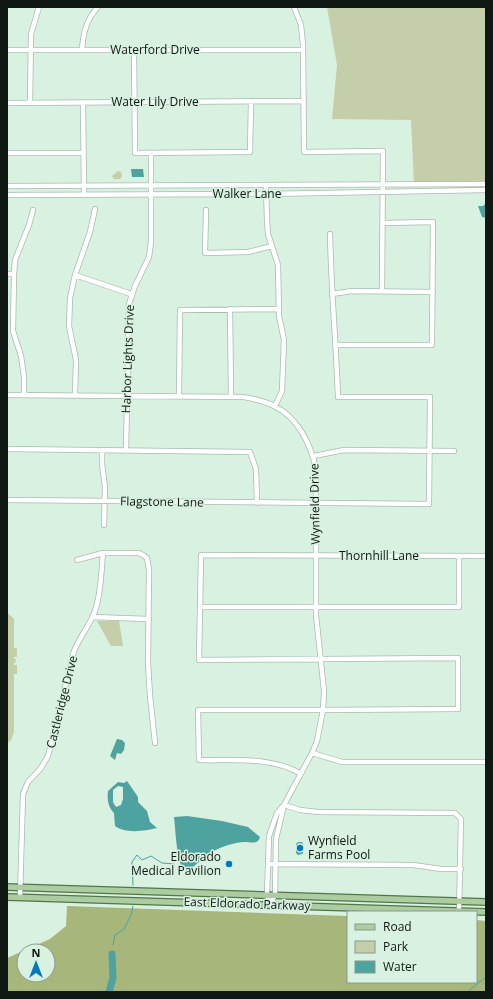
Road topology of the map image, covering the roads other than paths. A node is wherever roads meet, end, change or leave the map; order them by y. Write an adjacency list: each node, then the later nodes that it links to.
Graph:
1 (38, 7): 5 (street)
2 (98, 7): 6 (street)
3 (294, 7): 7 (street)
4 (7, 50): 5 (street, Waterford Drive)
5 (30, 50): 6 (street, Waterford Drive); 13 (street)
6 (82, 50): 8 (street, Waterford Drive)
7 (303, 50): 8 (street, Waterford Drive); 10 (street)
8 (134, 51): 11 (street)
9 (251, 101): 10 (street, Water Lily Drive); 11 (street, Water Lily Drive); 17 (street)
10 (304, 101): 23 (street)
11 (135, 102): 14 (street, Water Lily Drive); 17 (street)
12 (7, 103): 13 (street, Water Lily Drive)
13 (30, 103): 14 (street, Water Lily Drive)
14 (82, 103): 16 (street)
15 (7, 153): 16 (street)
16 (83, 153): 21 (street)
17 (151, 153): 24 (street, Harbor Lights Drive)
18 (465, 184): 19 (street); 23 (street); 26 (street)
19 (486, 184)
20 (7, 186): 21 (street, Walker Lane)
21 (84, 186): 24 (street, Walker Lane); 27 (street)
22 (266, 187): 23 (street, Walker Lane); 24 (street, Walker Lane); 28 (street)
23 (383, 188): 26 (street, Walker Lane); 28 (street, Walker Lane); 33 (street)
24 (152, 190): 27 (street, Walker Lane); 28 (street, Walker Lane); 41 (street, Harbor Lights Drive)
25 (486, 190): 26 (street, Walker Lane)
26 (465, 191)
27 (84, 193): 29 (street, Walker Lane)
28 (266, 194): 35 (street)
29 (7, 195)
30 (95, 209): 38 (street)
31 (33, 210): 37 (street)
32 (206, 210): 35 (street)
33 (382, 223): 39 (street); 40 (street)
34 (330, 234): 42 (street)
35 (272, 246): 44 (street)
36 (7, 274): 37 (street)
37 (14, 274): 47 (street)
38 (75, 275): 41 (street); 48 (street)
39 (382, 291): 40 (street); 42 (street)
40 (433, 292): 45 (street)
41 (131, 294): 49 (street, Harbor Lights Drive)
42 (332, 294): 45 (street)
43 (230, 309): 44 (street); 50 (street); 51 (street)
44 (279, 309): 52 (street)
45 (336, 345): 56 (street)
46 (7, 395): 47 (street, Wynfield Drive)
47 (24, 395): 48 (street, Wynfield Drive)
48 (75, 396): 49 (street, Wynfield Drive)
49 (127, 396): 50 (street, Wynfield Drive); 55 (street, Harbor Lights Drive)
50 (179, 396): 51 (street, Wynfield Drive)
51 (231, 397): 52 (street, Wynfield Drive)
52 (275, 406): 58 (street, Wynfield Drive)
53 (7, 448): 54 (street)
54 (102, 450): 55 (street); 60 (street)
55 (126, 450): 61 (street)
56 (430, 451): 57 (street); 58 (street); 62 (street, Flagstone Lane)
57 (454, 451)
58 (314, 456): 62 (street, Wynfield Drive)
59 (7, 500): 60 (street, Flagstone Lane)
60 (105, 501): 61 (street, Flagstone Lane); 63 (street)
61 (257, 503): 62 (street, Flagstone Lane)
62 (317, 504): 65 (street, Wynfield Drive)
63 (104, 524)
64 (103, 553): 68 (street); 71 (street, Castleridge Drive); 72 (street)
65 (316, 556): 66 (street, Thornhill Lane); 69 (street, Wynfield Drive); 70 (street, Thornhill Lane)
66 (459, 556): 67 (street, Thornhill Lane); 69 (street)
67 (486, 556)
68 (77, 560)
69 (316, 607): 70 (street); 73 (street, Wynfield Drive)
70 (200, 608): 73 (street)
71 (92, 617): 72 (street); 84 (street, Castleridge Drive)
72 (149, 619): 75 (street)
73 (320, 658): 74 (street, Wynfield Drive); 74 (street)
74 (323, 710): 76 (street, Wynfield Drive); 78 (street)
75 (155, 743)
76 (312, 753): 77 (street); 78 (street, Wynfield Drive)
77 (486, 762)
78 (301, 774): 79 (street, Wynfield Drive)
79 (284, 805): 80 (street, Wynfield Drive); 81 (street, Wynfield Drive); 82 (street)
80 (268, 864): 81 (street); 85 (street, Wynfield Drive)
81 (275, 864): 82 (street); 86 (street, Wynfield Drive)
82 (461, 869): 89 (street)
83 (7, 887): 84 (main road, East Eldorado Parkway)
84 (20, 887): 85 (main road, East Eldorado Parkway); 88 (street, Castleridge Drive)
85 (267, 894): 86 (main road, East Eldorado Parkway); 91 (street, Wynfield Drive)
86 (275, 895): 89 (main road, East Eldorado Parkway); 91 (street, Wynfield Drive)
87 (7, 897): 88 (main road, East Eldorado Parkway)
88 (20, 897): 91 (main road, East Eldorado Parkway)
89 (460, 901): 90 (main road, East Eldorado Parkway); 92 (street)
90 (486, 902)
91 (270, 905): 92 (main road, East Eldorado Parkway)
92 (459, 911)

